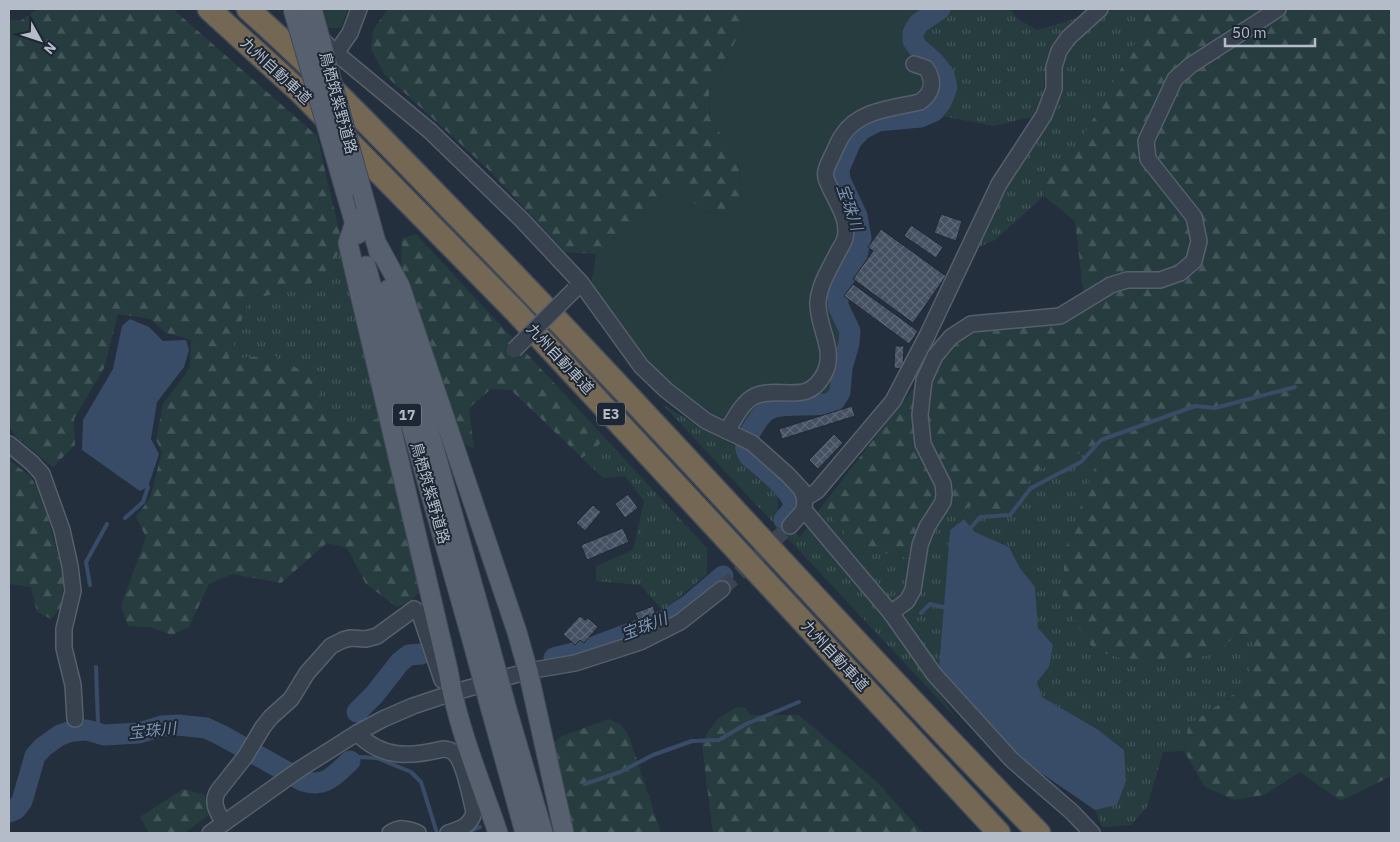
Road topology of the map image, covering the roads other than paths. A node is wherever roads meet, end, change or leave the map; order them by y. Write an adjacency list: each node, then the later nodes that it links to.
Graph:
1 (191, 9): 11 (highway)
2 (208, 9): 11 (highway, 九州自動車道 / E3)
3 (248, 9): 38 (highway, 九州自動車道 / E3)
4 (292, 9): 9 (street); 12 (main road, 鳥栖筑紫野道路 / 17, bridge)
5 (312, 9): 13 (main road, 鳥栖筑紫野道路 / 17, bridge)
6 (359, 9): 9 (street)
7 (1100, 9): 18 (street)
8 (1278, 9): 21 (street)
9 (336, 53): 14 (street)
10 (914, 64): 16 (street)
11 (299, 91): 37 (highway, 九州自動車道 / E3)
12 (354, 222): 22 (main road, 鳥栖筑紫野道路 / 17); 24 (main road)
13 (376, 242): 22 (main road, 鳥栖筑紫野道路 / 17); 23 (main road)
14 (577, 286): 15 (street, bridge); 16 (street)
15 (514, 350)
16 (739, 437): 18 (street)
17 (9, 444): 26 (street)
18 (805, 504): 19 (street); 21 (street)
19 (790, 526)
20 (722, 589): 23 (street)
21 (891, 613): 39 (street)
22 (480, 638): 25 (main road, 鳥栖筑紫野道路 / 17, bridge)
23 (528, 671): 24 (street); 36 (main road)
24 (452, 693): 27 (street); 28 (street); 33 (main road)
25 (498, 708): 34 (main road, 鳥栖筑紫野道路 / 17); 35 (main road, 鳥栖筑紫野道路 / 17)
26 (75, 719)
27 (357, 733): 28 (street); 32 (street)
28 (224, 823): 29 (street)
29 (210, 833)
30 (390, 833): 31 (street)
31 (418, 833)
32 (448, 833)
33 (498, 833)
34 (525, 833)
35 (543, 833)
36 (564, 833)
37 (999, 833)
38 (1039, 833)
39 (1092, 833)

